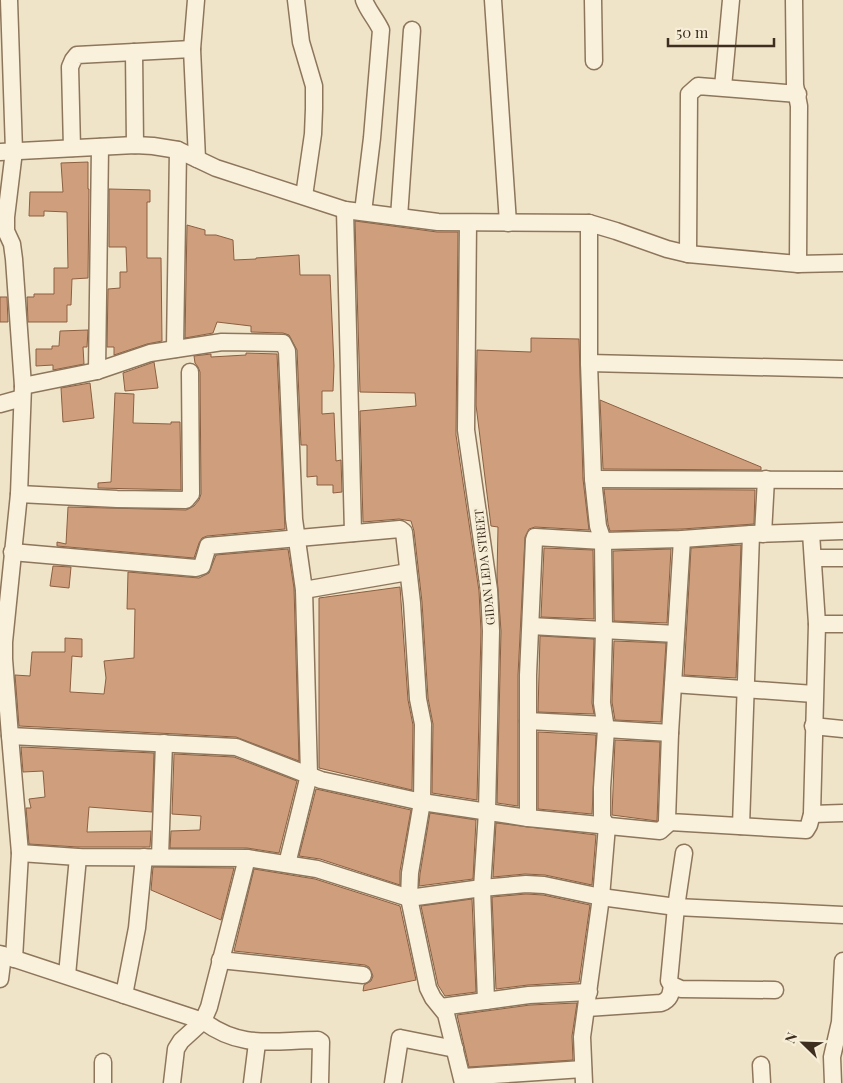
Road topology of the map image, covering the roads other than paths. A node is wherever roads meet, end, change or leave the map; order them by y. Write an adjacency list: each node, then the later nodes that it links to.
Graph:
1 (9, 0): 19 (street)
2 (196, 0): 10 (street)
3 (296, 0): 21 (street)
4 (364, 0): 23 (street)
5 (493, 0): 26 (street)
6 (593, 0): 12 (street)
7 (731, 0): 13 (street)
8 (794, 0): 14 (street)
9 (412, 30): 24 (street)
10 (192, 49): 11 (street); 20 (street)
11 (134, 52): 15 (street); 17 (street)
12 (594, 61)
13 (723, 87): 14 (street); 28 (street)
14 (798, 94): 29 (street)
15 (135, 145): 16 (street); 18 (street)
16 (100, 146): 17 (street); 34 (street)
17 (72, 148): 19 (street)
18 (178, 150): 20 (street); 31 (street)
19 (7, 152): 36 (street)
20 (197, 159): 21 (street)
21 (304, 196): 22 (street)
22 (345, 210): 23 (street); 43 (street)
23 (363, 212): 24 (street)
24 (399, 217): 25 (street)
25 (468, 223): 26 (street); 72 (street, GIDAN LEDA STREET)
26 (508, 223): 27 (street)
27 (589, 223): 28 (street); 32 (street)
28 (688, 254): 29 (street)
29 (798, 264): 30 (street)
30 (843, 264)
31 (175, 349): 34 (street); 46 (street)
32 (589, 363): 33 (street); 38 (street)
33 (843, 369)
34 (97, 371): 36 (street)
35 (190, 372): 41 (street)
36 (22, 392): 37 (street); 41 (street)
37 (0, 404)
38 (593, 478): 39 (street); 48 (street)
39 (766, 479): 40 (street); 45 (street)
40 (843, 480)
41 (19, 494): 49 (street)
42 (843, 531): 44 (street)
43 (353, 533): 46 (street); 52 (street)
44 (811, 533): 45 (street); 50 (street)
45 (757, 534): 47 (street); 61 (street)
46 (297, 538): 49 (street); 53 (street)
47 (682, 539): 48 (street); 58 (street)
48 (603, 541): 56 (street); 57 (street)
49 (12, 552): 59 (street)
50 (813, 558): 51 (street); 54 (street)
51 (843, 558)
52 (408, 572): 53 (street); 71 (street)
53 (304, 590): 70 (street)
54 (817, 624): 55 (street); 62 (street)
55 (843, 624)
56 (531, 626): 57 (street); 63 (street)
57 (604, 630): 58 (street); 65 (street)
58 (676, 634): 60 (street)
59 (2, 659): 68 (street)
60 (673, 684): 61 (street); 67 (street)
61 (746, 690): 62 (street); 78 (street)
62 (814, 694): 64 (street)
63 (528, 721): 65 (street); 75 (street)
64 (813, 726): 66 (street); 74 (street)
65 (606, 727): 67 (street); 77 (street)
66 (843, 728)
67 (670, 733): 76 (street)
68 (10, 736): 69 (street); 79 (street)
69 (164, 743): 70 (street); 83 (street)
70 (309, 775): 71 (street); 85 (street)
71 (422, 802): 72 (street); 88 (street)
72 (487, 812): 75 (street); 86 (street, GIDAN LEDA STREET)
73 (843, 813): 74 (street)
74 (812, 814): 78 (street)
75 (528, 818): 77 (street)
76 (670, 822): 77 (street); 78 (street)
77 (607, 826): 87 (street)
78 (741, 826)
79 (20, 853): 81 (street); 91 (street)
80 (684, 853): 89 (street)
81 (78, 857): 82 (street); 94 (street)
82 (144, 857): 83 (street); 99 (street)
83 (160, 857): 84 (street)
84 (247, 858): 85 (street); 92 (street)
85 (287, 864): 88 (street)
86 (482, 888): 87 (street); 88 (street); 101 (street, GIDAN LEDA STREET)
87 (601, 897): 89 (street); 100 (street)
88 (409, 898): 102 (street)
89 (676, 907): 90 (street); 97 (street)
90 (843, 916)
91 (5, 956): 94 (street); 96 (street)
92 (220, 960): 95 (street); 103 (street)
93 (843, 961): 116 (street)
94 (67, 975): 99 (street)
95 (362, 975)
96 (0, 979)
97 (672, 986): 98 (street); 100 (street)
98 (775, 990)
99 (124, 994): 103 (street)
100 (588, 1000): 101 (street); 108 (street)
101 (486, 1001): 102 (street)
102 (441, 1007): 105 (street)
103 (203, 1021): 104 (street); 111 (street)
104 (257, 1043): 112 (street); 113 (street)
105 (454, 1049): 109 (street); 114 (street)
106 (103, 1062): 110 (street)
107 (760, 1065): 115 (street)
108 (584, 1076): 109 (street)
109 (463, 1080)
110 (103, 1083)
111 (172, 1083)
112 (252, 1083)
113 (320, 1083)
114 (393, 1083)
115 (762, 1083)
116 (833, 1083)

